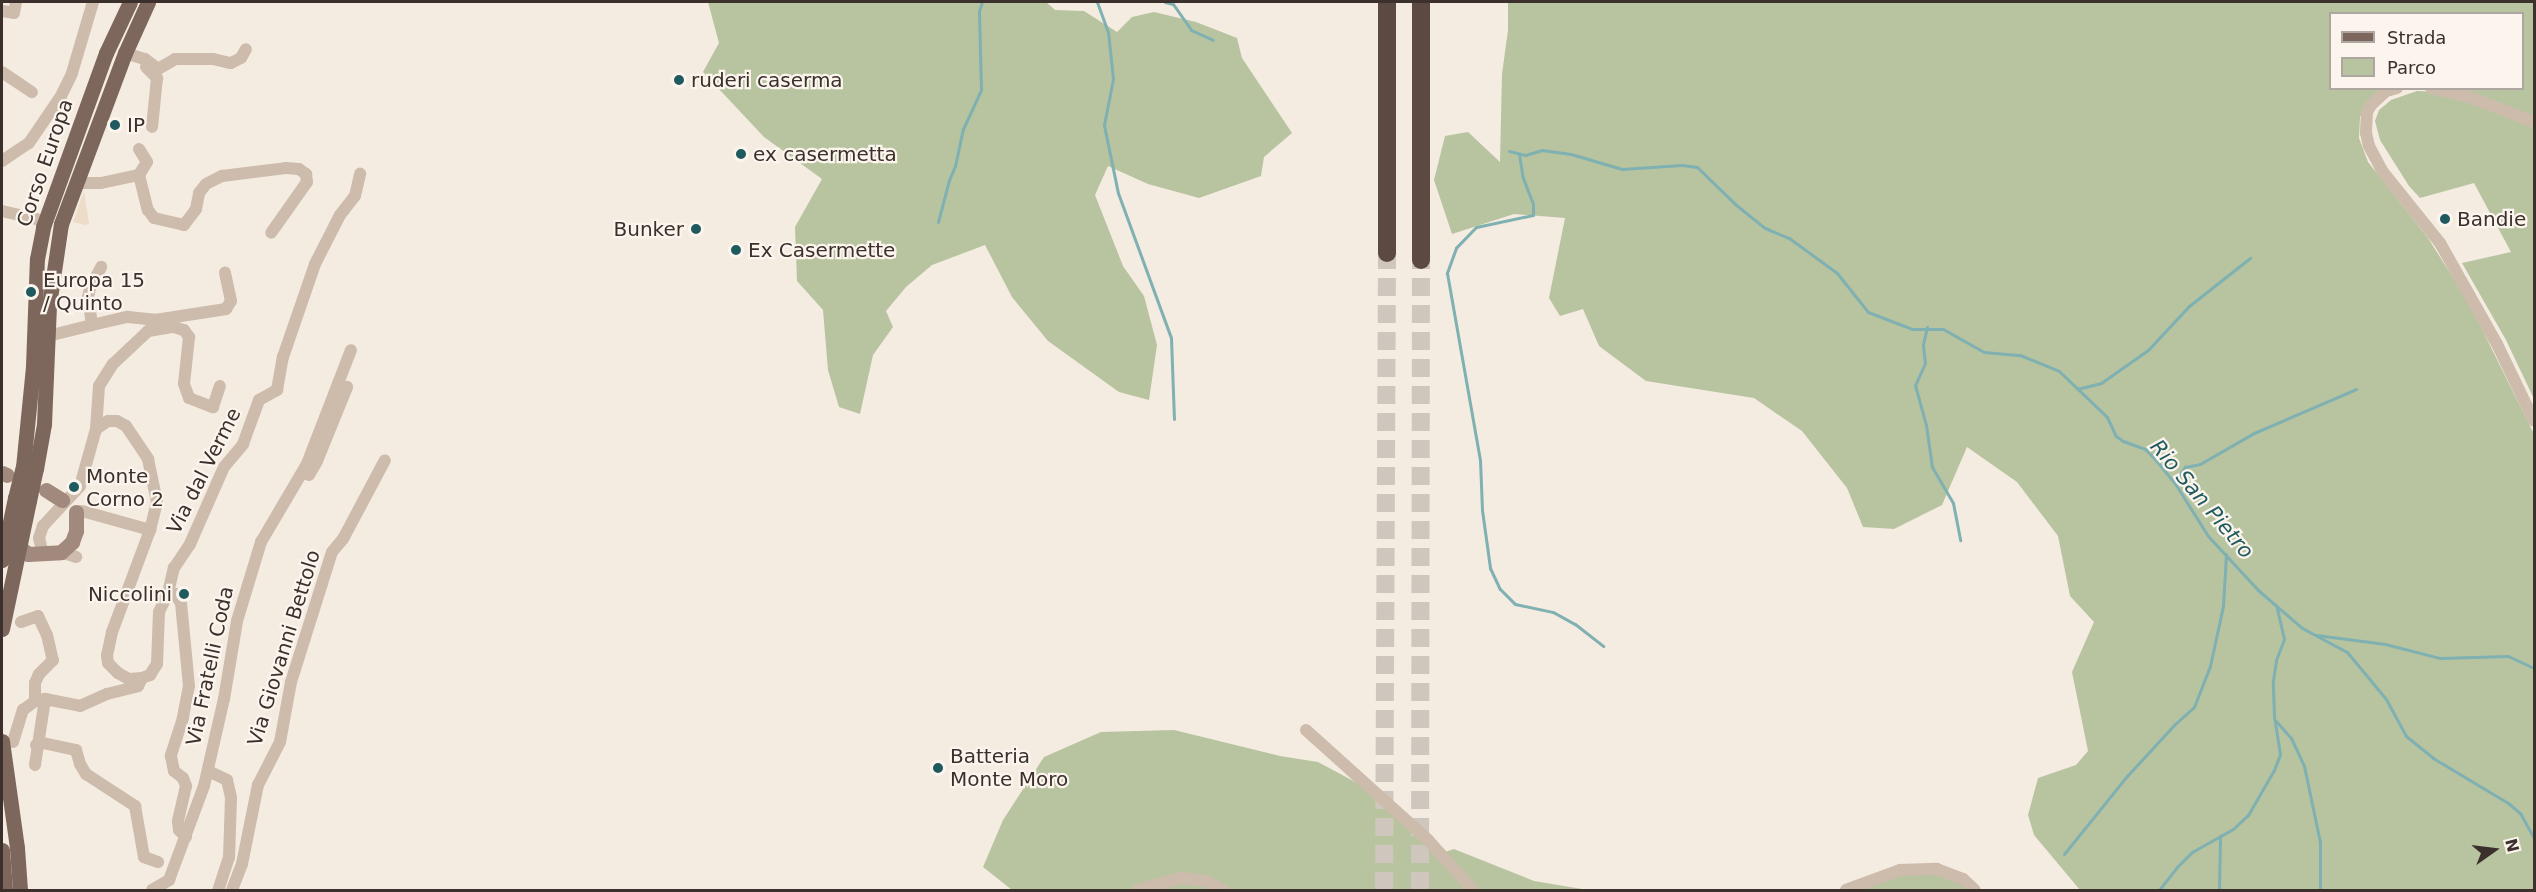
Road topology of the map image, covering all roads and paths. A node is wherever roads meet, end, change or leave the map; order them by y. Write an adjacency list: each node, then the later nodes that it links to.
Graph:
1 (16, 2): 7 (street)
2 (93, 2): 17 (street)
3 (130, 2): 36 (main road, Corso Europa)
4 (148, 2): 9 (main road, Corso Europa)
5 (1387, 2): 24 (highway)
6 (1421, 2): 25 (highway)
7 (2, 11)
8 (246, 49): 9 (street)
9 (128, 54): 15 (street); 20 (main road, Corso Europa)
10 (2, 72): 13 (street)
11 (2392, 90): 33 (street)
12 (2439, 90): 14 (street)
13 (32, 92)
14 (2535, 122)
15 (152, 127)
16 (139, 148): 19 (street)
17 (2, 159)
18 (360, 174): 50 (street, Via dal Verme)
19 (139, 175): 20 (street, Corso Europa); 23 (street)
20 (76, 183): 29 (main road, Corso Europa)
21 (2, 211): 22 (street)
22 (36, 219)
23 (271, 233)
24 (1387, 253)
25 (1421, 260)
26 (101, 267): 28 (street)
27 (225, 273): 28 (street)
28 (92, 325): 29 (street)
29 (48, 336): 36 (main road, Corso Europa)
30 (351, 350): 40 (street, Via Fratelli Coda)
31 (220, 386): 34 (street)
32 (347, 387): 40 (street, Via Fratelli Coda)
33 (2535, 421)
34 (96, 429): 43 (street); 44 (street)
35 (385, 460): 67 (street, Via Giovanni Bettolo)
36 (29, 468): 39 (main road, Corso Europa, bridge)
37 (46, 490): 38 (street)
38 (62, 500)
39 (24, 504): 42 (main road, Corso Europa); 43 (street); 45 (main road, Corso Europa)
40 (280, 508): 59 (street, Via Fratelli Coda)
41 (79, 511): 44 (street); 46 (street)
42 (9, 524): 45 (street); 49 (main road, Corso Europa)
43 (43, 526): 47 (street)
44 (150, 530): 53 (street)
45 (19, 548): 47 (street); 52 (main road, Corso Europa)
46 (61, 552): 47 (street); 48 (street)
47 (43, 554)
48 (76, 557)
49 (2, 560)
50 (168, 593): 53 (street, Via dal Verme); 60 (street)
51 (21, 622): 54 (street)
52 (2, 629)
53 (142, 678): 54 (street)
54 (40, 700): 56 (street); 57 (street)
55 (1306, 730): 70 (street)
56 (7, 742): 64 (main road)
57 (36, 745): 58 (street); 62 (street)
58 (35, 765)
59 (208, 771): 60 (street, Via Fratelli Coda); 66 (street)
60 (186, 837): 65 (street)
61 (2, 850): 63 (main road)
62 (158, 862)
63 (5, 891)
64 (20, 891)
65 (152, 891)
66 (218, 891)
67 (232, 891)
68 (1137, 891): 69 (street)
69 (1223, 891)
70 (1473, 891)
71 (1846, 891): 72 (street)
72 (1975, 891)

